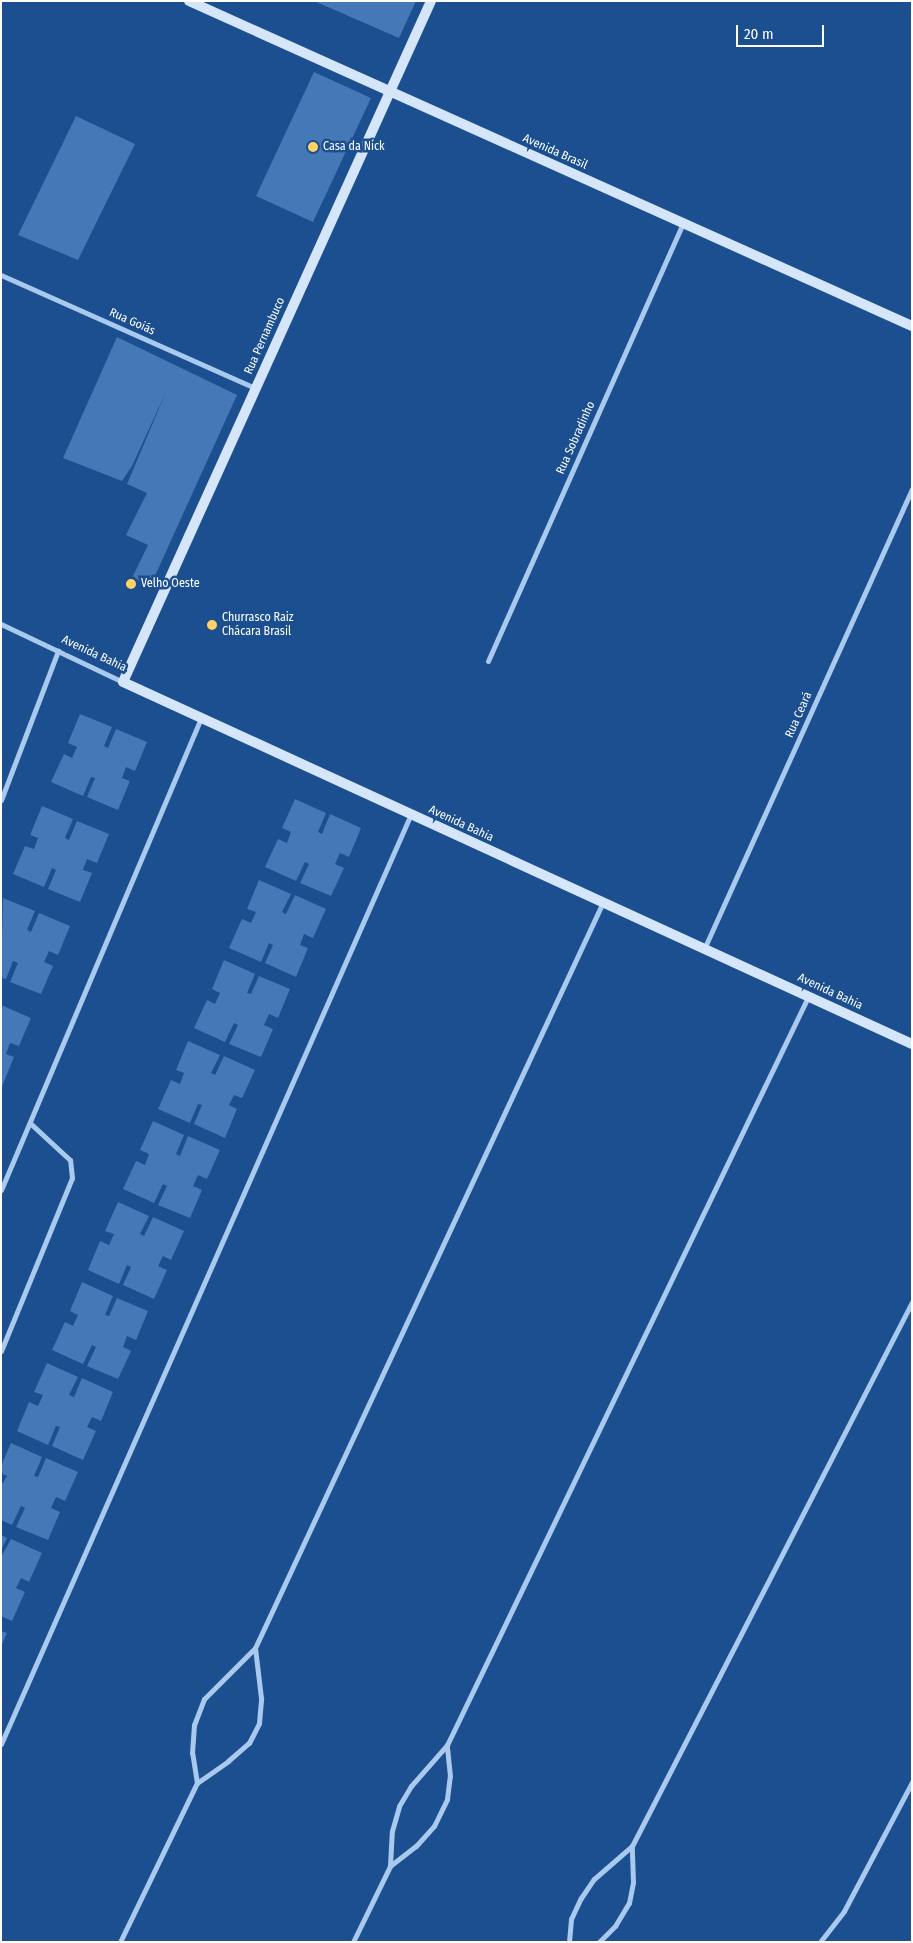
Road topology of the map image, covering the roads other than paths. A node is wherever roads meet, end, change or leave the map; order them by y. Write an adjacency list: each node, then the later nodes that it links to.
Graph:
1 (189, 1): 3 (street, Avenida Brasil)
2 (432, 1): 3 (street, Rua Pernambuco)
3 (390, 92): 4 (street, Avenida Brasil); 7 (street, Rua Pernambuco)
4 (683, 223): 6 (street, Avenida Brasil); 11 (street, Rua Sobradinho)
5 (1, 275): 7 (street, Rua Goiás)
6 (912, 326)
7 (255, 388): 12 (street, Rua Pernambuco)
8 (912, 489): 17 (street, Rua Ceará)
9 (1, 624): 10 (street, Avenida Bahia)
10 (58, 651): 12 (street, Avenida Bahia); 14 (street)
11 (488, 661)
12 (123, 682): 13 (street, Avenida Bahia)
13 (201, 718): 15 (street, Avenida Bahia); 20 (street)
14 (1, 800)
15 (411, 814): 16 (street, Avenida Bahia); 25 (street)
16 (603, 902): 17 (street, Avenida Bahia); 24 (street)
17 (704, 949): 18 (street, Avenida Bahia)
18 (808, 996): 19 (street, Avenida Bahia); 26 (street)
19 (912, 1044)
20 (30, 1123): 21 (street); 23 (street)
21 (1, 1190)
22 (912, 1302): 29 (street)
23 (1, 1351)
24 (255, 1648): 28 (street); 28 (street)
25 (1, 1744)
26 (447, 1745): 30 (street); 30 (street)
27 (912, 1782): 35 (street)
28 (196, 1783): 31 (street)
29 (632, 1846): 33 (street); 34 (street)
30 (390, 1866): 32 (street)
31 (120, 1942)
32 (353, 1942)
33 (569, 1942)
34 (599, 1942)
35 (820, 1942)

